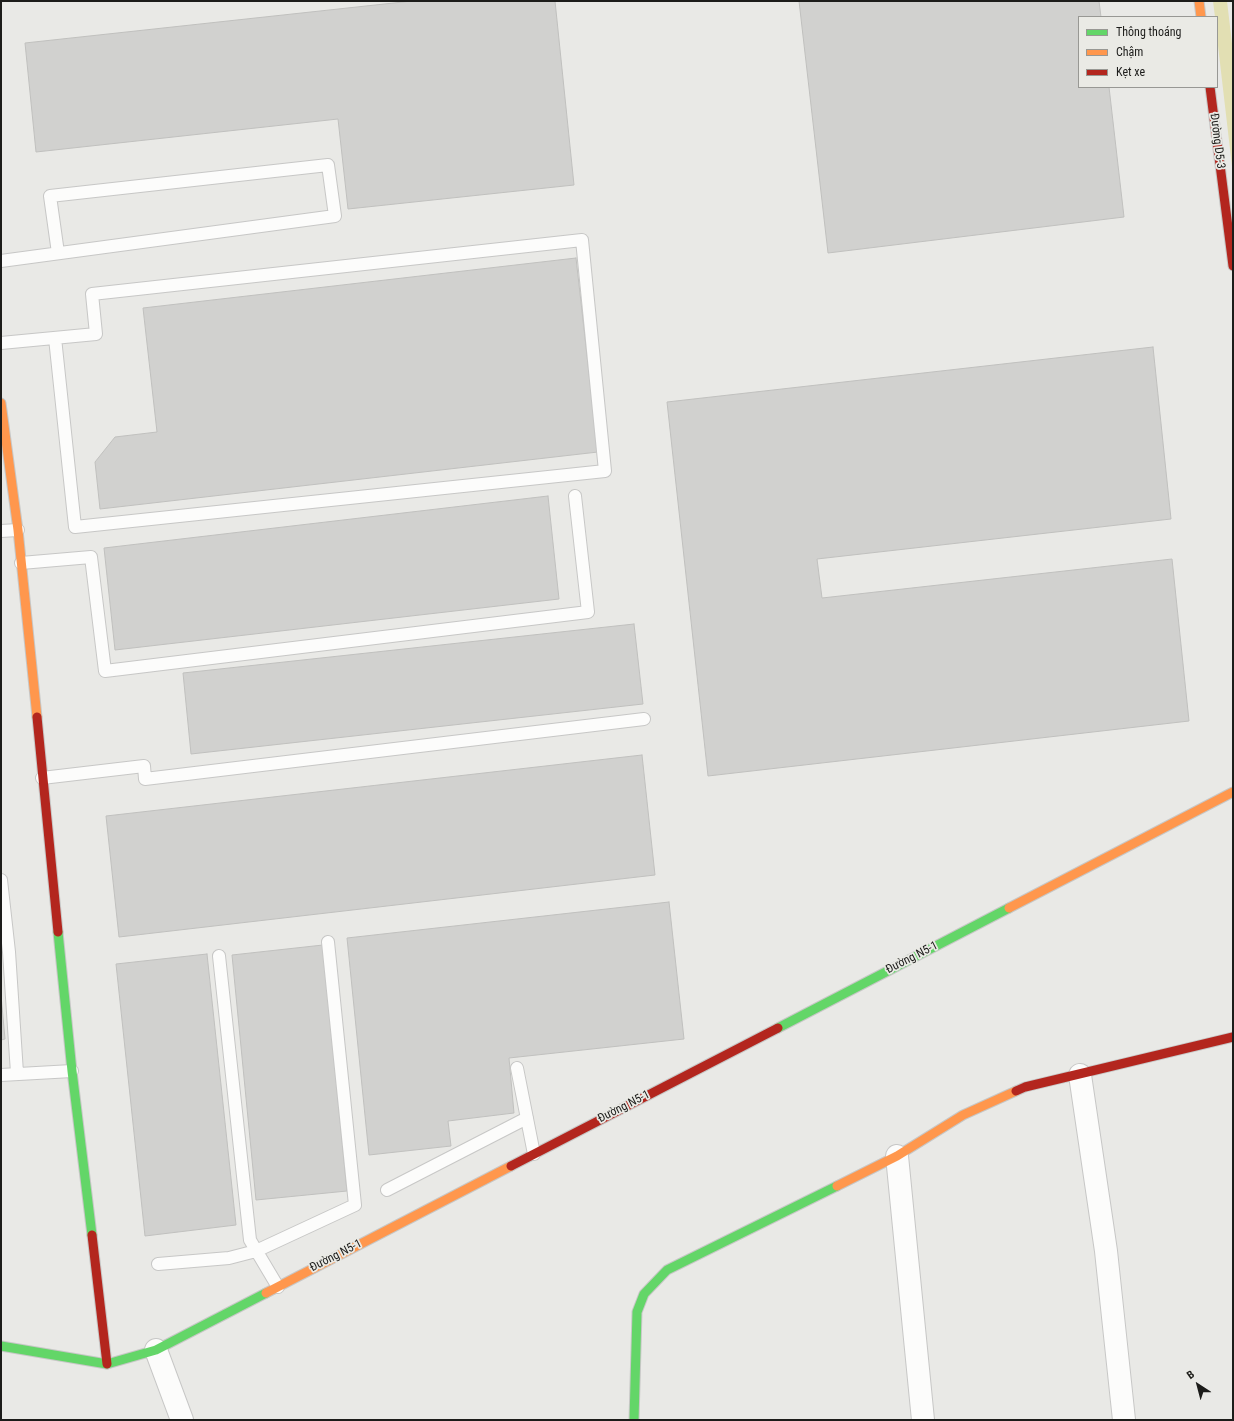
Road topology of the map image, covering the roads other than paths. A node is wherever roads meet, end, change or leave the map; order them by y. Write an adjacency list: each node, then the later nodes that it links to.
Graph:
1 (1199, 1): 2 (street)
2 (1201, 16)
3 (1210, 88): 6 (street, Đường D5-3)
4 (58, 253): 4 (lane); 5 (lane)
5 (1, 261)
6 (1233, 266)
7 (55, 338): 7 (lane); 8 (lane)
8 (1, 343)
9 (1, 403): 12 (street)
10 (575, 496): 13 (lane)
11 (1, 530): 12 (lane)
12 (18, 530): 13 (street)
13 (21, 563): 15 (street)
14 (644, 719): 15 (lane)
15 (42, 778): 23 (street)
16 (1233, 792): 28 (street, Đường N5-1)
17 (1, 880): 19 (lane)
18 (328, 942): 31 (lane)
19 (5, 952): 24 (lane)
20 (219, 956): 31 (lane)
21 (1233, 1036): 26 (street)
22 (517, 1068): 27 (lane)
23 (72, 1071): 24 (lane); 36 (street)
24 (17, 1073): 25 (lane)
25 (1, 1075)
26 (1080, 1075): 29 (street); 40 (street)
27 (527, 1118): 28 (lane); 30 (lane)
28 (534, 1154): 33 (street, Đường N5-1)
29 (897, 1156): 38 (street); 39 (street)
30 (387, 1190)
31 (256, 1250): 32 (lane); 33 (lane)
32 (158, 1264)
33 (278, 1287): 35 (street, Đường N5-1)
34 (1, 1346): 36 (street, Đường N5-1)
35 (156, 1350): 36 (street, Đường N5-1); 37 (street)
36 (107, 1364)
37 (182, 1420)
38 (634, 1420)
39 (923, 1420)
40 (1124, 1420)

